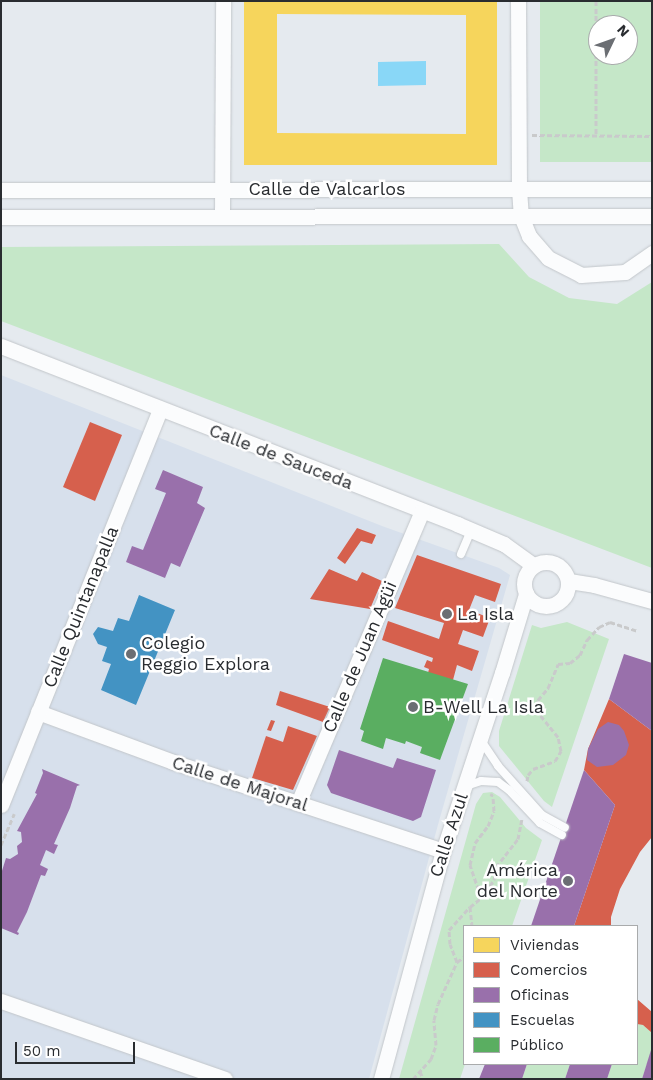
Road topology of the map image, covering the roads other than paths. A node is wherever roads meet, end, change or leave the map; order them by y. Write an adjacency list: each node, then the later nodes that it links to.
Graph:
1 (222, 1): 3 (street)
2 (518, 1): 4 (street)
3 (223, 189): 4 (street, Calle de Valcarlos); 6 (street, Calle de Valcarlos); 7 (street)
4 (519, 189): 5 (street, Calle de Valcarlos); 8 (street)
5 (652, 189)
6 (1, 190)
7 (222, 216): 8 (street, Calle de Valcarlos); 10 (street, Calle de Valcarlos)
8 (521, 216): 9 (street, Calle de Valcarlos); 11 (street)
9 (652, 216)
10 (1, 217)
11 (652, 253)
12 (1, 348): 13 (street, Calle de Sauceda)
13 (160, 409): 14 (street, Calle de Sauceda); 21 (street, Calle Quintanapalla)
14 (422, 511): 15 (street, Calle de Sauceda); 24 (street, Calle de Juan Agüi)
15 (471, 530): 16 (lane); 17 (street, Calle de Sauceda)
16 (461, 554)
17 (533, 565): 18 (street); 19 (street)
18 (569, 582): 19 (street); 20 (street)
19 (526, 594): 22 (street, Calle Azul)
20 (652, 601)
21 (38, 712): 24 (street, Calle de Majoral); 25 (street, Calle Quintanapalla)
22 (480, 739): 23 (street, Calle Azul); 23 (lane)
23 (465, 786): 26 (street, Calle Azul)
24 (298, 803): 26 (street, Calle de Majoral)
25 (1, 805)
26 (443, 850): 29 (street, Calle Azul)
27 (1, 1001): 28 (street)
28 (225, 1079)
29 (381, 1079)

